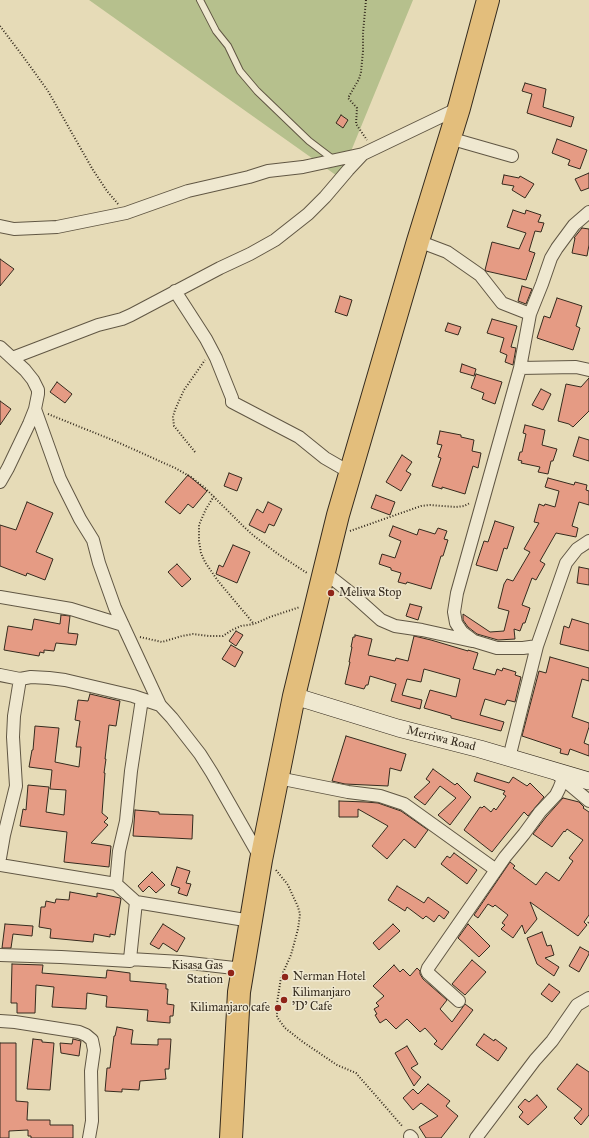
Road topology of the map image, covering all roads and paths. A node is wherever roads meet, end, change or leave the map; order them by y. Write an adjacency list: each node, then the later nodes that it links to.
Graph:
1 (200, 0): 9 (lane)
2 (366, 0): 7 (path)
3 (488, 0): 5 (highway)
4 (0, 26): 11 (path)
5 (459, 108): 6 (highway); 7 (street)
6 (449, 138): 8 (street); 13 (highway)
7 (368, 152): 9 (street); 14 (street)
8 (512, 156)
9 (334, 160): 11 (street)
10 (589, 212): 15 (street)
11 (126, 213): 12 (street)
12 (0, 226)
13 (418, 240): 15 (street); 23 (highway)
14 (175, 291): 17 (street); 18 (street)
15 (530, 314): 19 (street)
16 (0, 348): 18 (street)
17 (212, 351): 22 (path); 23 (street)
18 (12, 358): 21 (street)
19 (520, 368): 20 (street); 26 (street)
20 (589, 370)
21 (35, 409): 24 (street); 25 (path); 32 (street)
22 (195, 452)
23 (351, 473): 27 (highway)
24 (0, 482)
25 (214, 496): 29 (path); 31 (path)
26 (485, 497): 27 (path); 33 (street)
27 (332, 537): 29 (highway)
28 (589, 542): 34 (street)
29 (320, 585): 31 (path); 33 (street); 37 (highway)
30 (0, 597): 32 (street)
31 (254, 624): 32 (path)
32 (124, 629): 39 (street)
33 (474, 641): 34 (street)
34 (537, 646): 40 (street)
35 (0, 675): 36 (street)
36 (20, 679): 38 (street); 45 (street)
37 (294, 696): 40 (street, Merriwa Road); 42 (highway)
38 (142, 699): 39 (street); 49 (street)
39 (160, 705): 46 (street)
40 (509, 758): 41 (street, Merriwa Road)
41 (558, 775): 43 (street, Merriwa Road); 44 (street); 48 (street)
42 (278, 778): 46 (highway); 48 (street)
43 (589, 781)
44 (589, 801)
45 (0, 858)
46 (261, 860): 51 (highway); 58 (path)
47 (0, 866): 49 (street)
48 (496, 870): 56 (street)
49 (116, 884): 50 (street)
50 (136, 902): 51 (street); 53 (street)
51 (251, 921): 54 (highway)
52 (0, 955): 53 (street)
53 (130, 959): 54 (street)
54 (243, 970): 60 (highway)
55 (589, 998): 61 (street)
56 (459, 1001)
57 (0, 1021): 59 (street)
58 (411, 1137)
59 (88, 1138)
60 (231, 1138)
61 (476, 1138)

